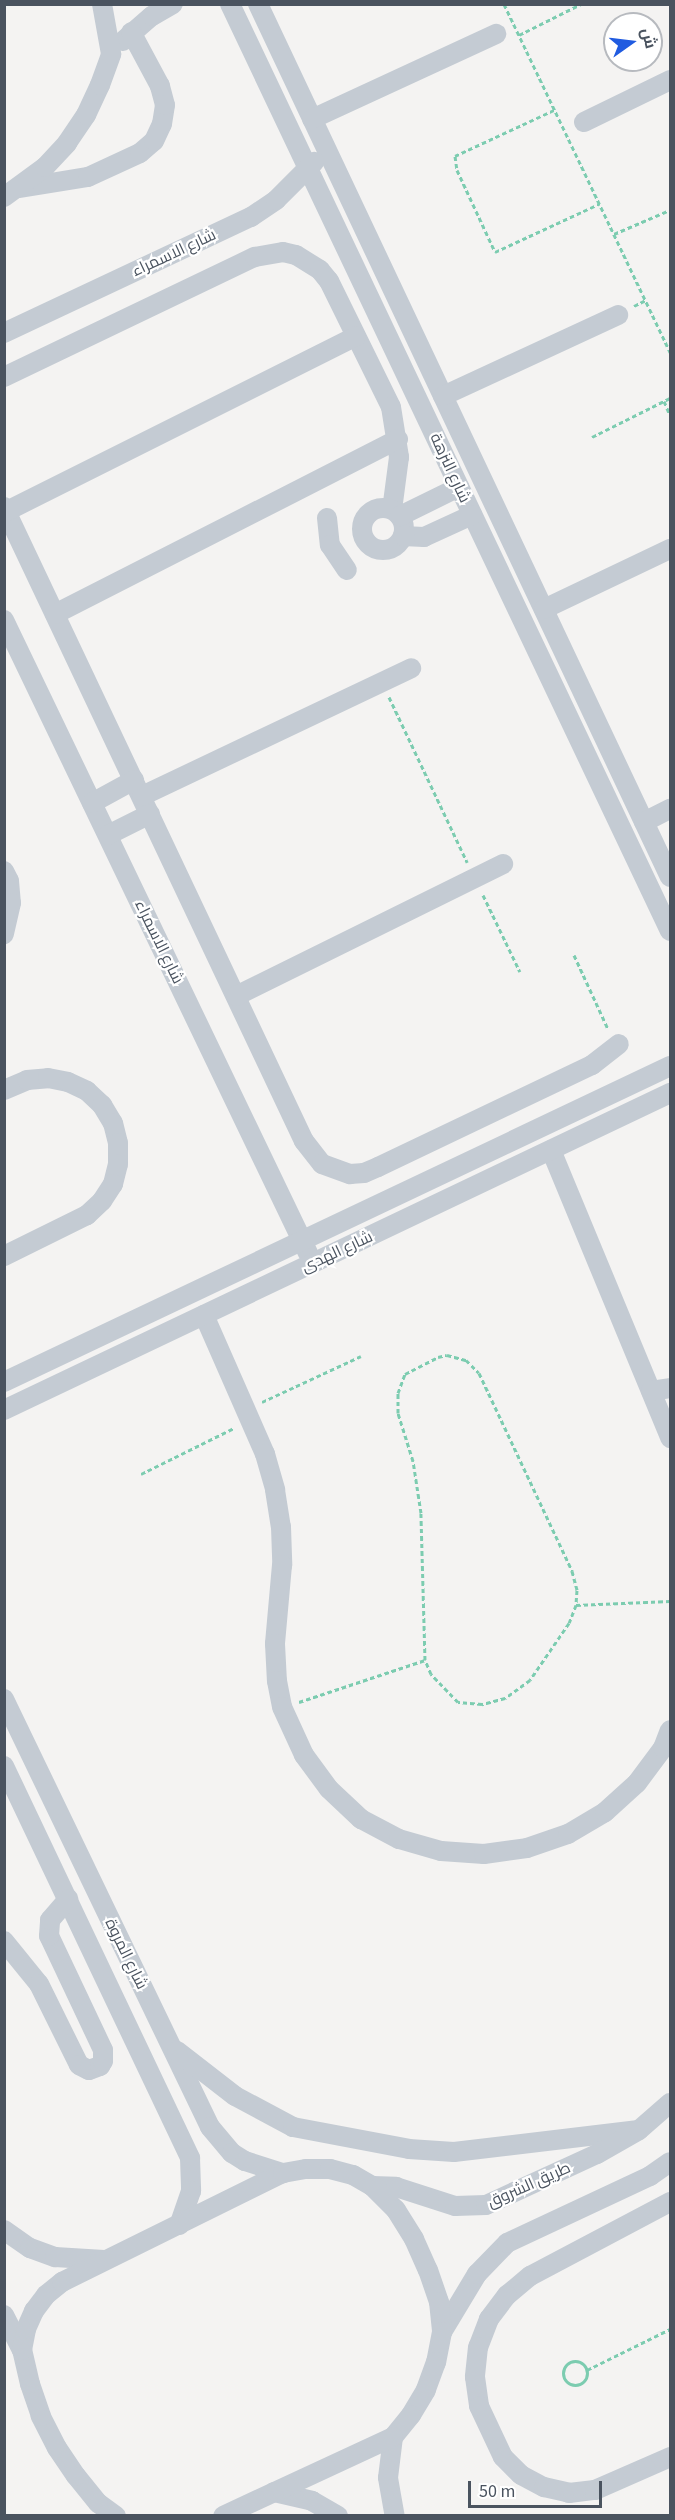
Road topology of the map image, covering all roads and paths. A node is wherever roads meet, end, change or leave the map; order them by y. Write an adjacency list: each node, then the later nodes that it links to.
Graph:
1 (102, 4): 10 (street)
2 (173, 4): 7 (street)
3 (230, 4): 16 (street, شارع النزهة)
4 (258, 4): 13 (street, شارع النزهة)
5 (504, 4): 9 (path)
6 (581, 4): 9 (path)
7 (131, 32): 10 (street); 17 (street)
8 (496, 34): 13 (street)
9 (519, 35): 12 (path)
10 (111, 54): 17 (street)
11 (670, 80): 14 (street)
12 (554, 110): 18 (path); 18 (path)
13 (312, 119): 15 (street, شارع النزهة)
14 (584, 122)
15 (326, 149): 16 (street, شارع الاسمراء); 28 (street, شارع النزهة)
16 (307, 169): 22 (street, شارع الاسمراء); 34 (street, شارع النزهة)
17 (12, 193)
18 (599, 204): 20 (path)
19 (670, 210): 20 (path)
20 (614, 234): 25 (path)
21 (618, 315): 28 (street)
22 (4, 333)
23 (670, 334): 25 (path)
24 (356, 336): 27 (street); 33 (street); 35 (street)
25 (663, 337): 26 (path)
26 (670, 352)
27 (4, 377)
28 (443, 396): 44 (street, شارع النزهة)
29 (670, 398): 30 (path)
30 (664, 401): 31 (path); 32 (path)
31 (670, 414)
32 (592, 438)
33 (398, 439): 36 (street); 45 (street)
34 (459, 487): 36 (street); 37 (street, شارع النزهة)
35 (6, 509): 45 (street)
36 (396, 513): 39 (street); 40 (street)
37 (472, 515): 40 (street); 58 (street, شارع النزهة)
38 (327, 518): 41 (street)
39 (362, 534): 40 (street); 41 (street)
40 (403, 536)
41 (330, 545): 43 (street)
42 (670, 549): 44 (street)
43 (347, 570)
44 (543, 609): 52 (street, شارع النزهة)
45 (55, 614): 49 (street)
46 (4, 620): 50 (street, شارع الاسمراء)
47 (411, 668): 48 (street)
48 (381, 682): 49 (street); 57 (path)
49 (142, 797): 50 (street); 53 (street); 62 (street)
50 (92, 803): 53 (street, شارع الاسمراء)
51 (670, 809): 52 (street)
52 (644, 822): 56 (street, شارع النزهة)
53 (108, 836): 68 (street, شارع الاسمراء)
54 (503, 864): 57 (street)
55 (4, 871): 59 (street)
56 (670, 877)
57 (475, 878): 61 (path); 62 (street)
58 (670, 931)
59 (4, 934)
60 (574, 955): 63 (path)
61 (520, 972)
62 (236, 996): 63 (street)
63 (615, 1048)
64 (670, 1066): 68 (street, شارع الهدى)
65 (4, 1089): 69 (street)
66 (670, 1093): 67 (street, شارع الهدى)
67 (551, 1150): 70 (street, شارع الهدى); 74 (street)
68 (302, 1241): 70 (street, شارع الاسمراء); 73 (street, شارع الهدى)
69 (4, 1256)
70 (312, 1264): 71 (street, شارع الهدى)
71 (204, 1315): 75 (street, شارع الهدى); 76 (street)
72 (361, 1356): 76 (path)
73 (4, 1382)
74 (661, 1390): 77 (street)
75 (4, 1410)
76 (248, 1414): 78 (path); 83 (street)
77 (670, 1438)
78 (141, 1474)
79 (670, 1601): 80 (path)
80 (576, 1605): 81 (path); 81 (path)
81 (425, 1660): 83 (path)
82 (4, 1700): 88 (street, شارع المروة)
83 (282, 1707): 84 (street)
84 (670, 1730)
85 (4, 1766): 86 (street, شارع المروة)
86 (68, 1899): 87 (street); 95 (street, شارع المروة)
87 (4, 1941)
88 (170, 2044): 90 (street); 92 (street, شارع المروة)
89 (670, 2103): 90 (street, طريق الشروق)
90 (639, 2130): 93 (street, طريق الشروق)
91 (670, 2162): 100 (street)
92 (284, 2173): 93 (street); 95 (street)
93 (372, 2186): 100 (street)
94 (670, 2202): 104 (street)
95 (179, 2225): 97 (street)
96 (4, 2230): 97 (street)
97 (106, 2260): 101 (street)
98 (4, 2315): 101 (street)
99 (670, 2329): 102 (path)
100 (442, 2332): 103 (street)
101 (22, 2350): 106 (street)
102 (587, 2370): 102 (path)
103 (393, 2437): 105 (street); 109 (street)
104 (670, 2457)
105 (274, 2492): 107 (street); 108 (street)
106 (116, 2516)
107 (223, 2516)
108 (338, 2516)
109 (395, 2516)

